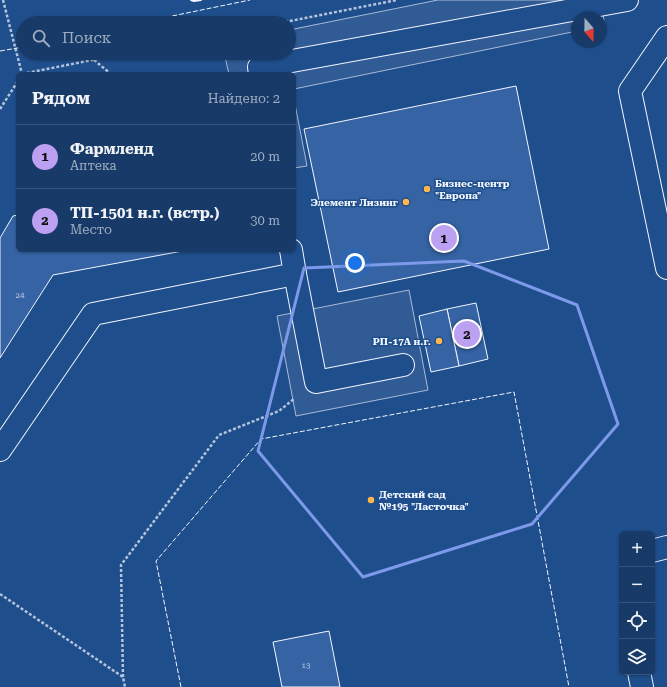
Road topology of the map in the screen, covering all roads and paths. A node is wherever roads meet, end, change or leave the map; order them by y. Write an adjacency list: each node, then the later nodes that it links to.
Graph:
1 (4, 0): 6 (path)
2 (397, 0): 4 (path)
3 (627, 0): 12 (lane)
4 (296, 20)
5 (667, 37): 16 (lane)
6 (16, 49)
7 (19, 60): 9 (path)
8 (93, 60): 10 (path); 11 (path)
9 (22, 72)
10 (32, 72)
11 (108, 72)
12 (260, 72)
13 (16, 84): 14 (path)
14 (0, 109)
15 (291, 252): 17 (lane)
16 (667, 268)
17 (295, 274): 19 (lane); 20 (lane)
18 (403, 365): 19 (lane)
19 (316, 382): 25 (path)
20 (0, 450)
21 (667, 547): 22 (lane)
22 (655, 550)
23 (0, 594): 25 (path)
24 (640, 675): 27 (lane)
25 (123, 676): 26 (path)
26 (125, 687)
27 (642, 687)

